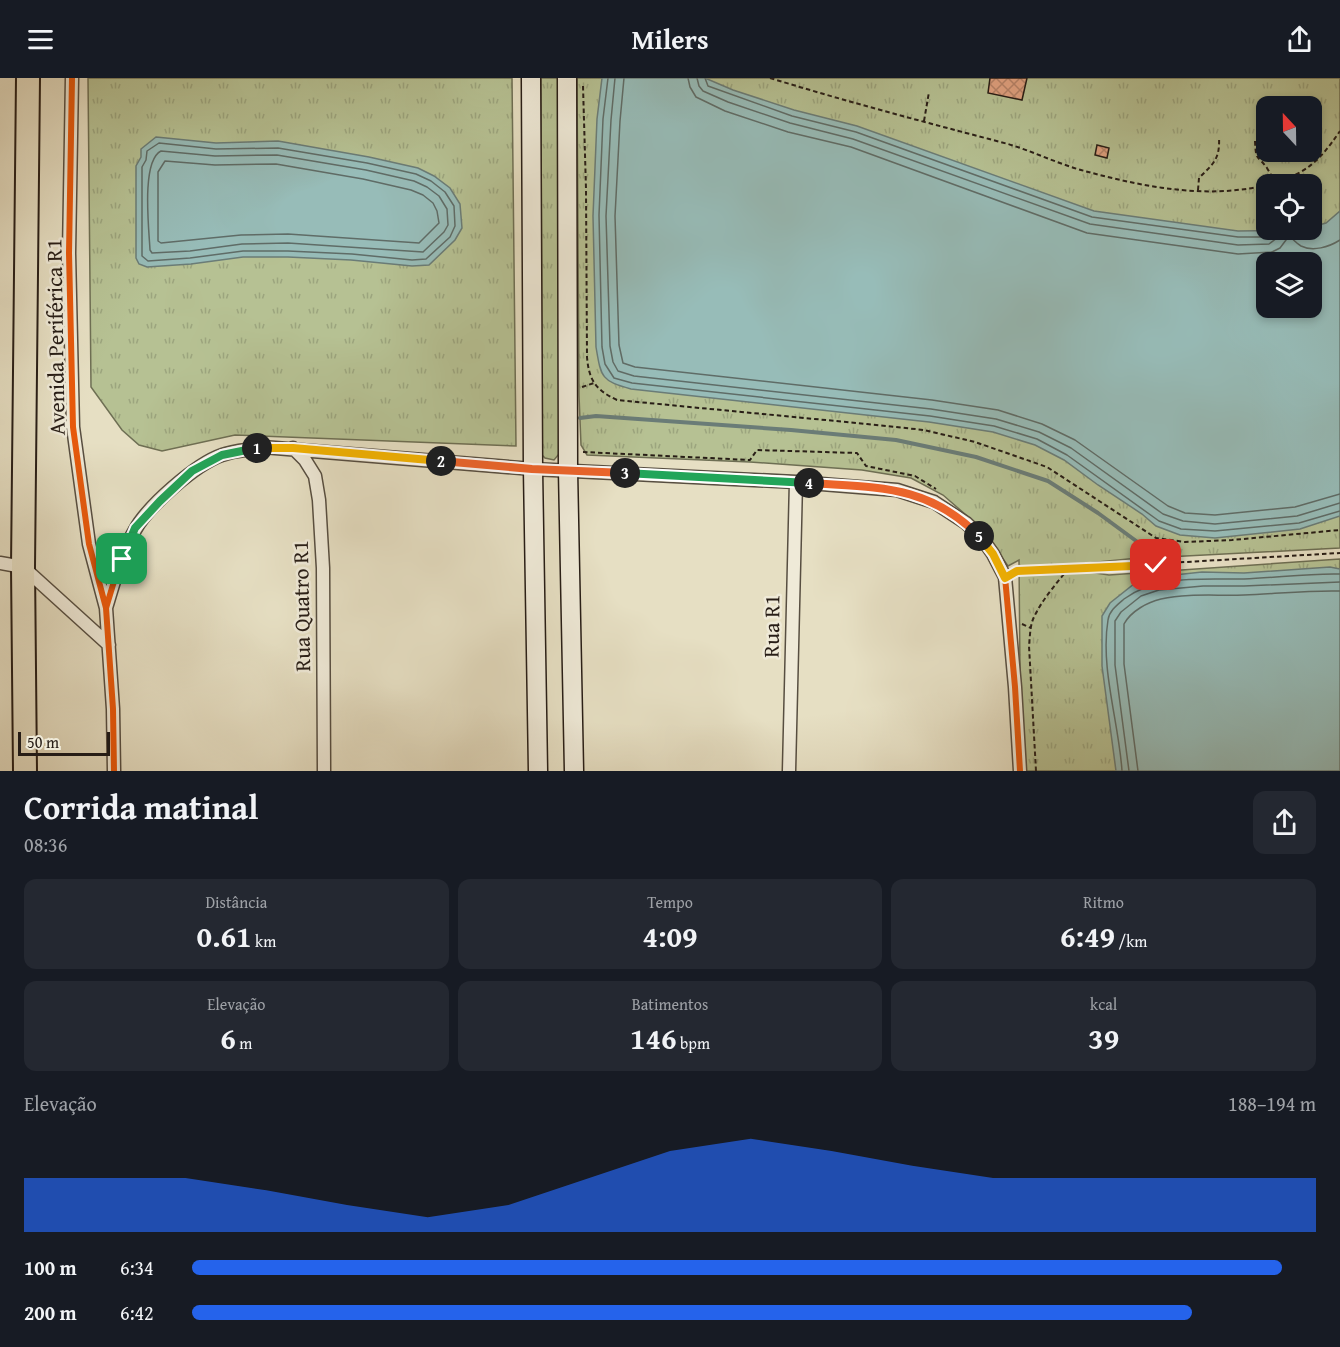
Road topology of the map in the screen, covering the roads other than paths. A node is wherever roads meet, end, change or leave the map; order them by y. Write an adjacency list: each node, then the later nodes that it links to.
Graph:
1 (28, 78): 10 (highway)
2 (72, 78): 11 (street, Avenida Periférica R1)
3 (531, 78): 6 (street)
4 (575, 80): 7 (street)
5 (293, 448): 6 (street); 11 (street); 15 (street, Rua Quatro R1)
6 (532, 469): 7 (street); 16 (street)
7 (568, 470): 8 (street); 17 (street)
8 (796, 482): 18 (street, Rua R1); 19 (street)
9 (0, 563): 10 (street)
10 (23, 567): 12 (street); 13 (highway)
11 (106, 608): 12 (street, Avenida Periférica R1)
12 (110, 645): 14 (street, Avenida Periférica R1)
13 (25, 771)
14 (114, 771)
15 (324, 771)
16 (538, 771)
17 (574, 771)
18 (789, 771)
19 (1020, 771)

